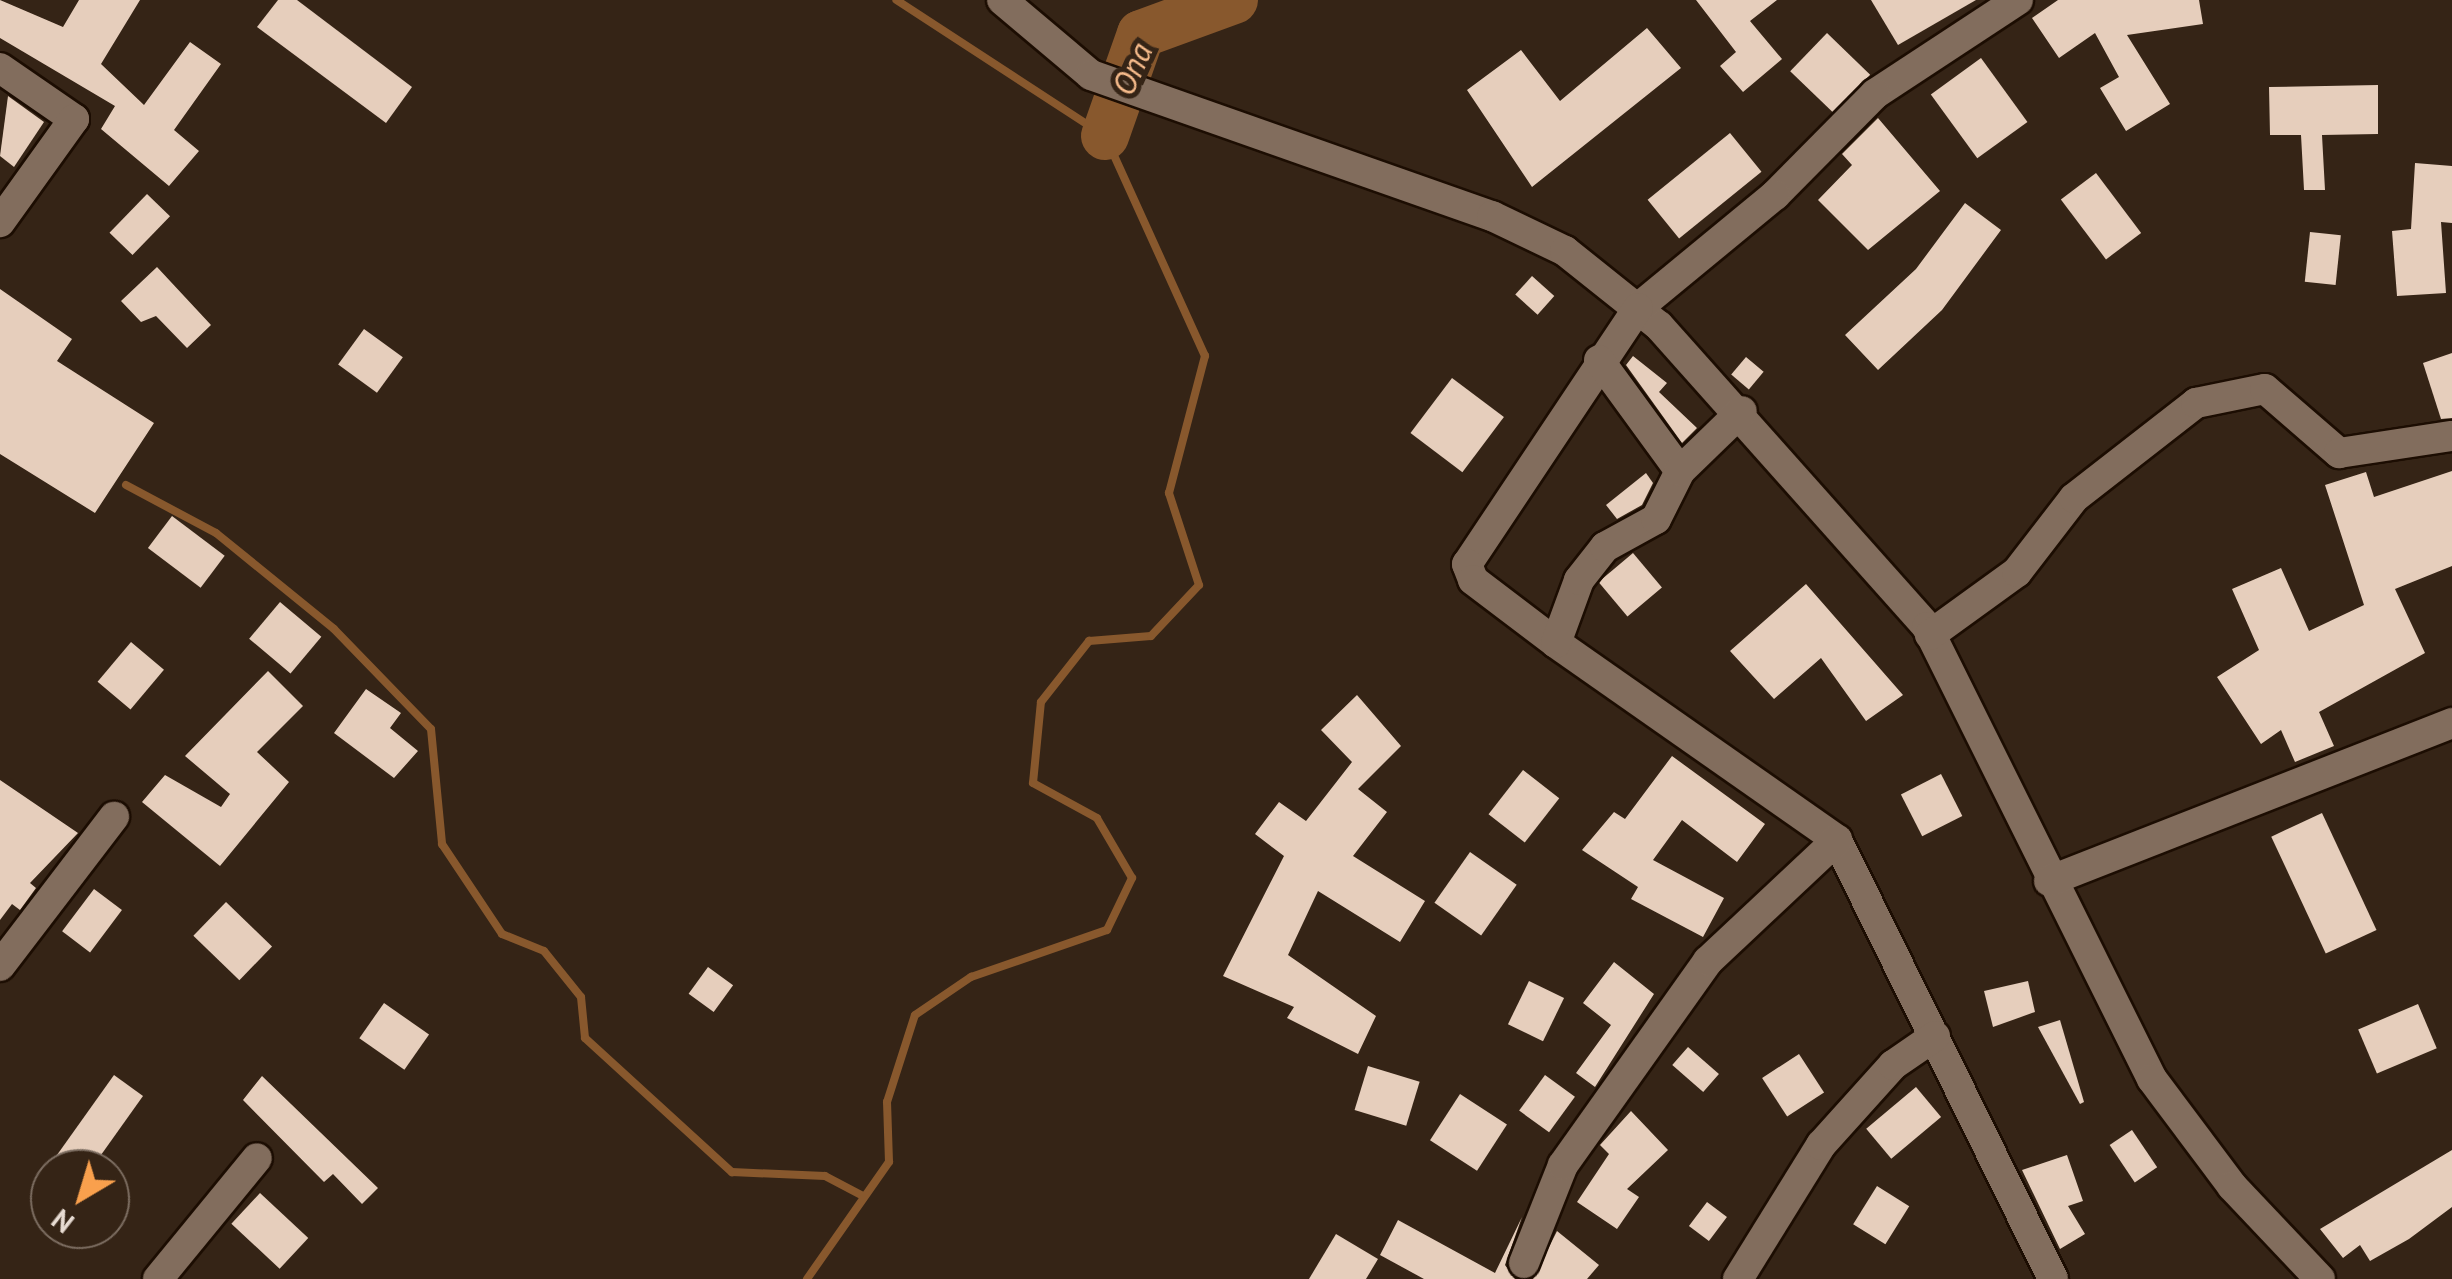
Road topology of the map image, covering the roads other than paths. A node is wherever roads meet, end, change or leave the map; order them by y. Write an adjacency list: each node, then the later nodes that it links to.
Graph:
1 (1002, 0): 5 (street)
2 (2018, 0): 5 (street)
3 (0, 68): 4 (street)
4 (0, 222)
5 (1638, 308): 6 (street); 7 (street)
6 (1599, 360): 9 (street); 11 (street)
7 (1742, 411): 9 (street); 10 (street)
8 (2452, 436): 10 (street)
9 (1680, 470): 11 (street)
10 (1930, 635): 15 (street)
11 (1556, 643): 14 (street)
12 (2452, 723): 15 (street)
13 (114, 817): 16 (street)
14 (1836, 840): 17 (street); 19 (street)
15 (2049, 881): 23 (street)
16 (0, 966)
17 (1935, 1036): 21 (street); 22 (street)
18 (257, 1158): 20 (street)
19 (1524, 1263)
20 (158, 1279)
21 (1738, 1279)
22 (2053, 1279)
23 (2320, 1279)

